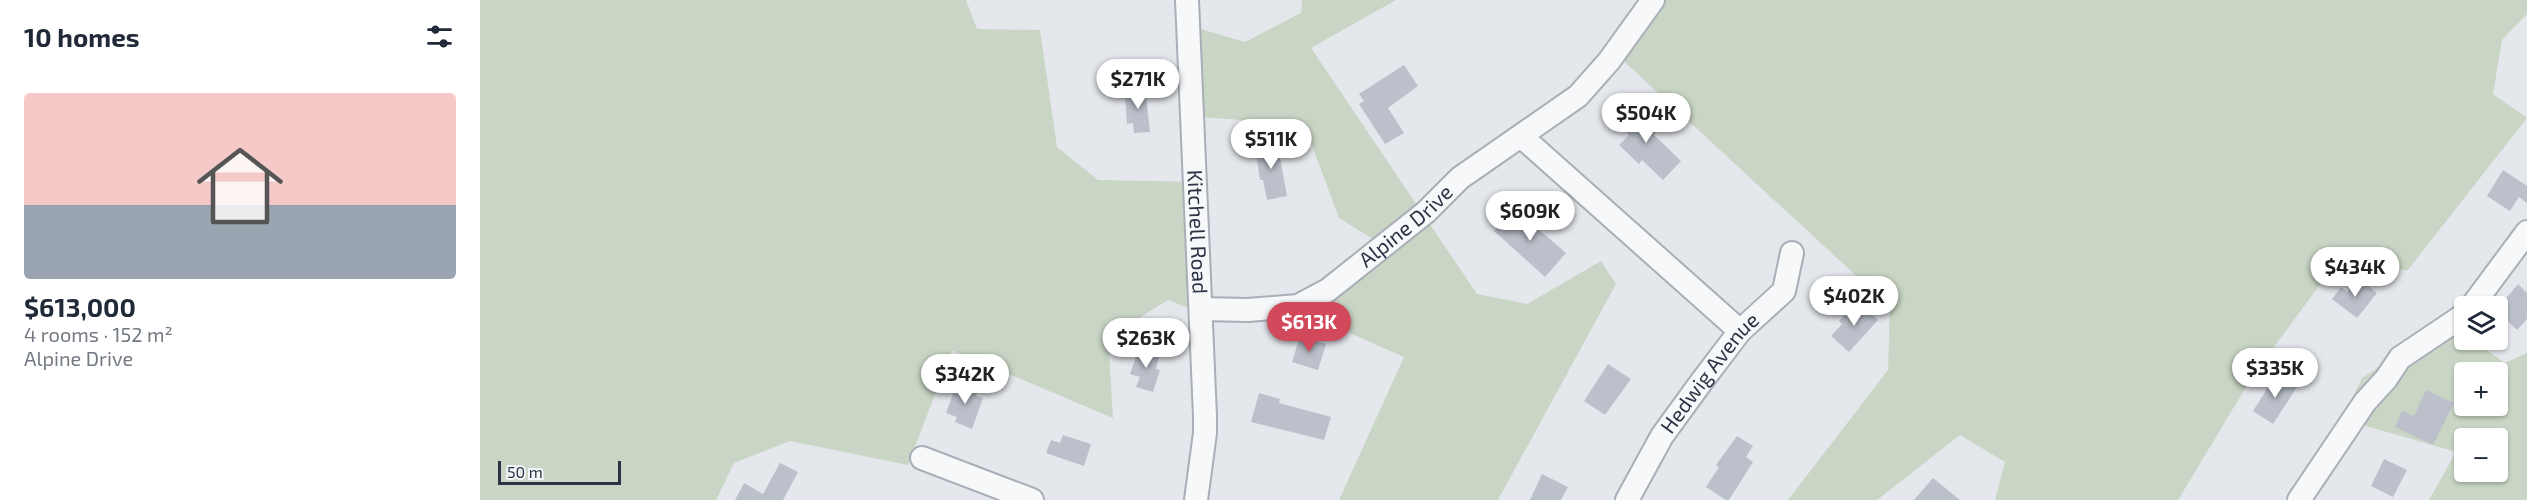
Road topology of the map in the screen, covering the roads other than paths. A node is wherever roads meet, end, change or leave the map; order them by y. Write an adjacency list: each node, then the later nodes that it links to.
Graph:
1 (1187, 0): 7 (street, Kitchell Road)
2 (1653, 0): 3 (street, Alpine Drive)
3 (1522, 137): 7 (street, Alpine Drive); 9 (street)
4 (2527, 232): 6 (street)
5 (1792, 253): 9 (street, Hedwig Avenue)
6 (2479, 296)
7 (1202, 309): 12 (street, Kitchell Road)
8 (2454, 322): 14 (street)
9 (1740, 331): 13 (street, Hedwig Avenue)
10 (922, 458): 11 (street)
11 (1032, 500)
12 (1196, 500)
13 (1627, 500)
14 (2299, 500)

